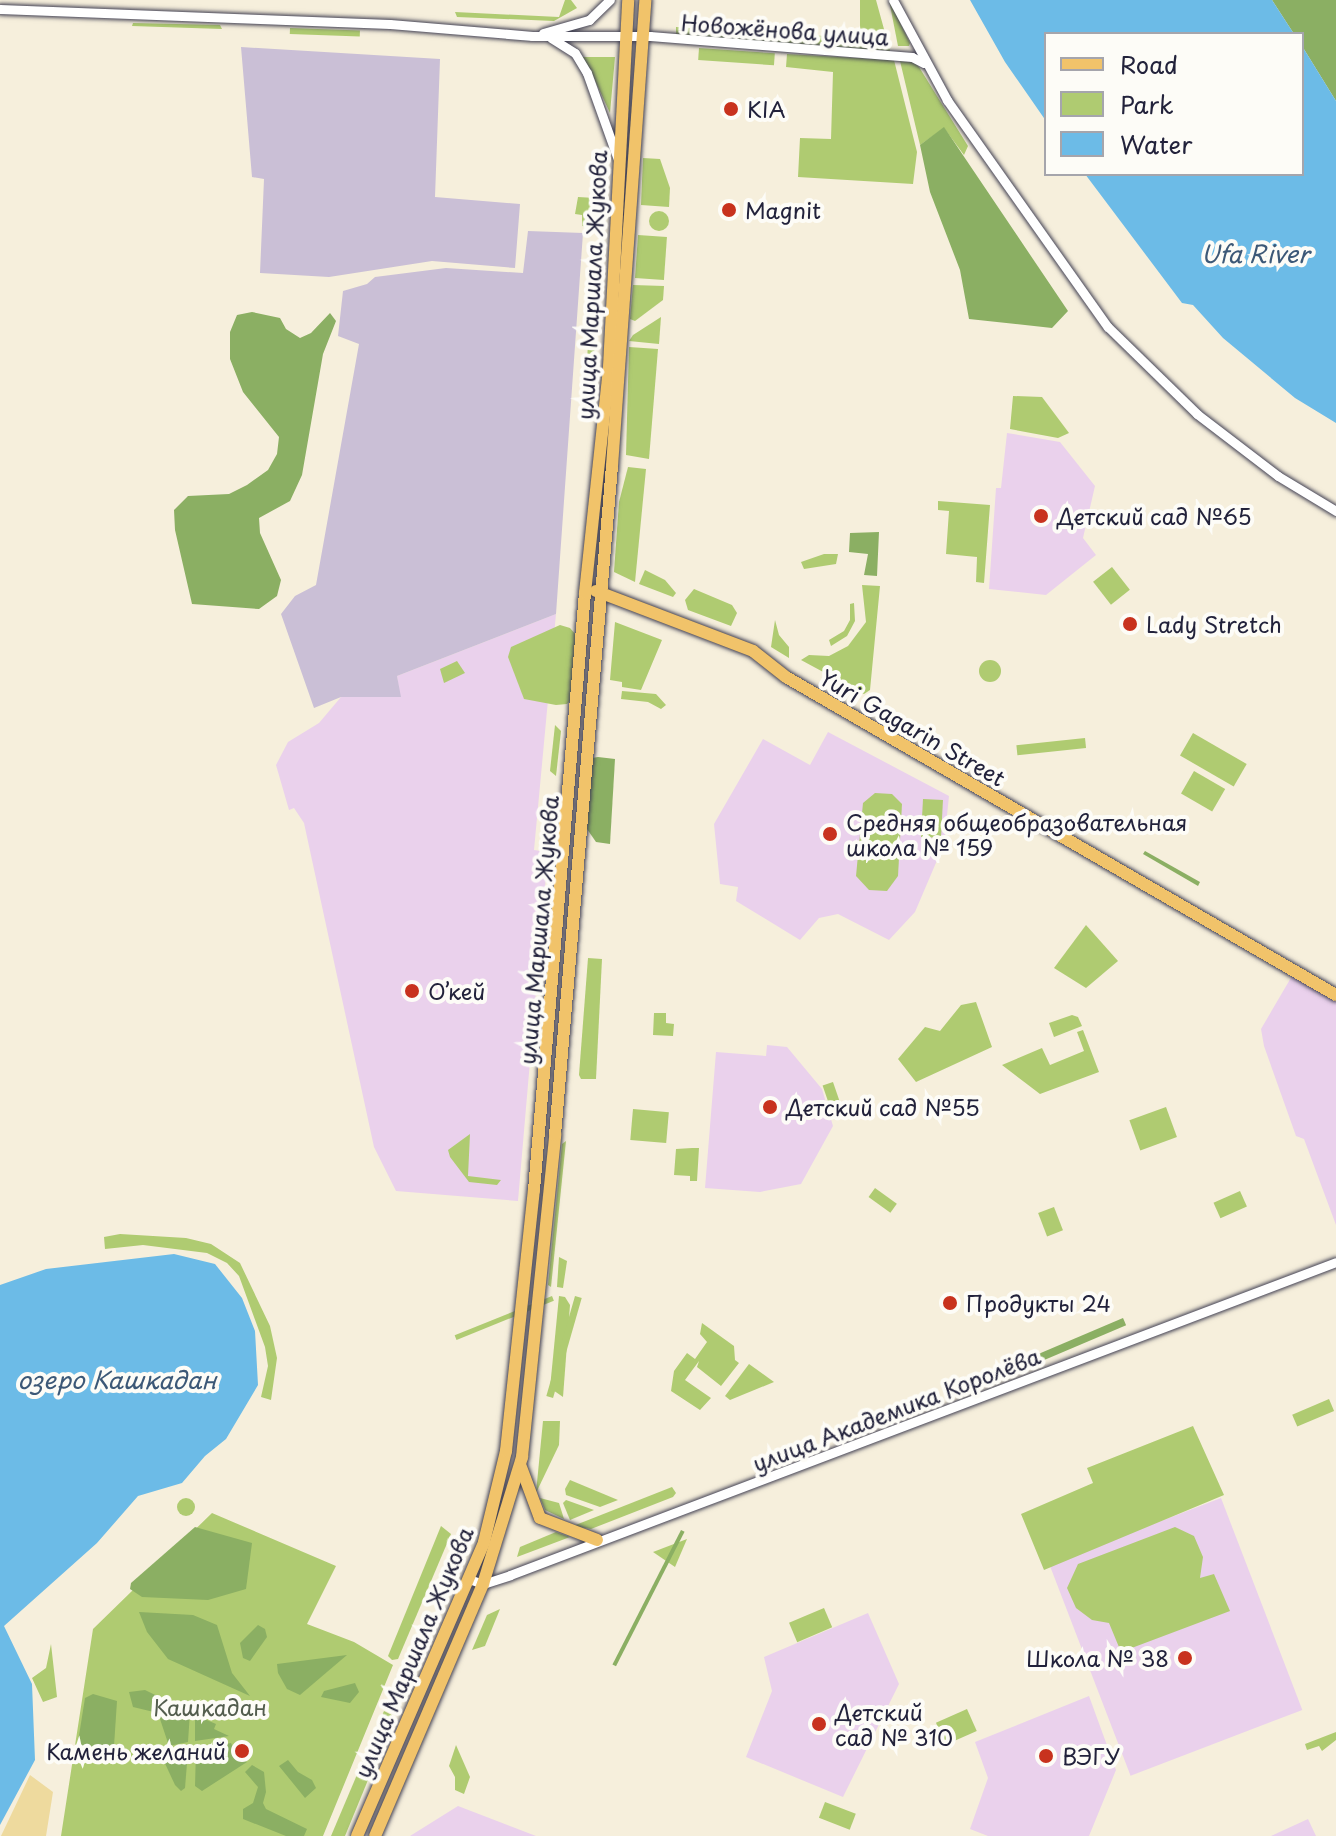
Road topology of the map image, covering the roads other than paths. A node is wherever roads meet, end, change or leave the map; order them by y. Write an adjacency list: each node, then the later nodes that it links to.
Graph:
1 (610, 0): 6 (street)
2 (628, 0): 7 (main road, улица Маршала Жукова)
3 (645, 0): 8 (main road, улица Маршала Жукова)
4 (893, 0): 9 (street)
5 (0, 9): 6 (street)
6 (532, 36): 7 (street, Новожёнова улица); 10 (street)
7 (626, 38): 8 (street, Новожёнова улица); 10 (main road, улица Маршала Жукова)
8 (642, 39): 9 (street, Новожёнова улица); 13 (main road, улица Маршала Жукова)
9 (924, 63): 11 (street)
10 (618, 161): 12 (main road, улица Маршала Жукова)
11 (1336, 511)
12 (585, 589): 13 (main road, Yuri Gagarin Street); 18 (main road, улица Маршала Жукова)
13 (600, 592): 14 (main road, Yuri Gagarin Street); 16 (main road, улица Маршала Жукова)
14 (1336, 995)
15 (1336, 1262): 17 (street, улица Академика Королёва)
16 (520, 1465): 17 (main road); 19 (main road, улица Маршала Жукова)
17 (597, 1540): 19 (street, улица Академика Королёва)
18 (469, 1579): 19 (street); 20 (main road, улица Маршала Жукова)
19 (483, 1584): 21 (main road, улица Маршала Жукова)
20 (357, 1836)
21 (375, 1836)

